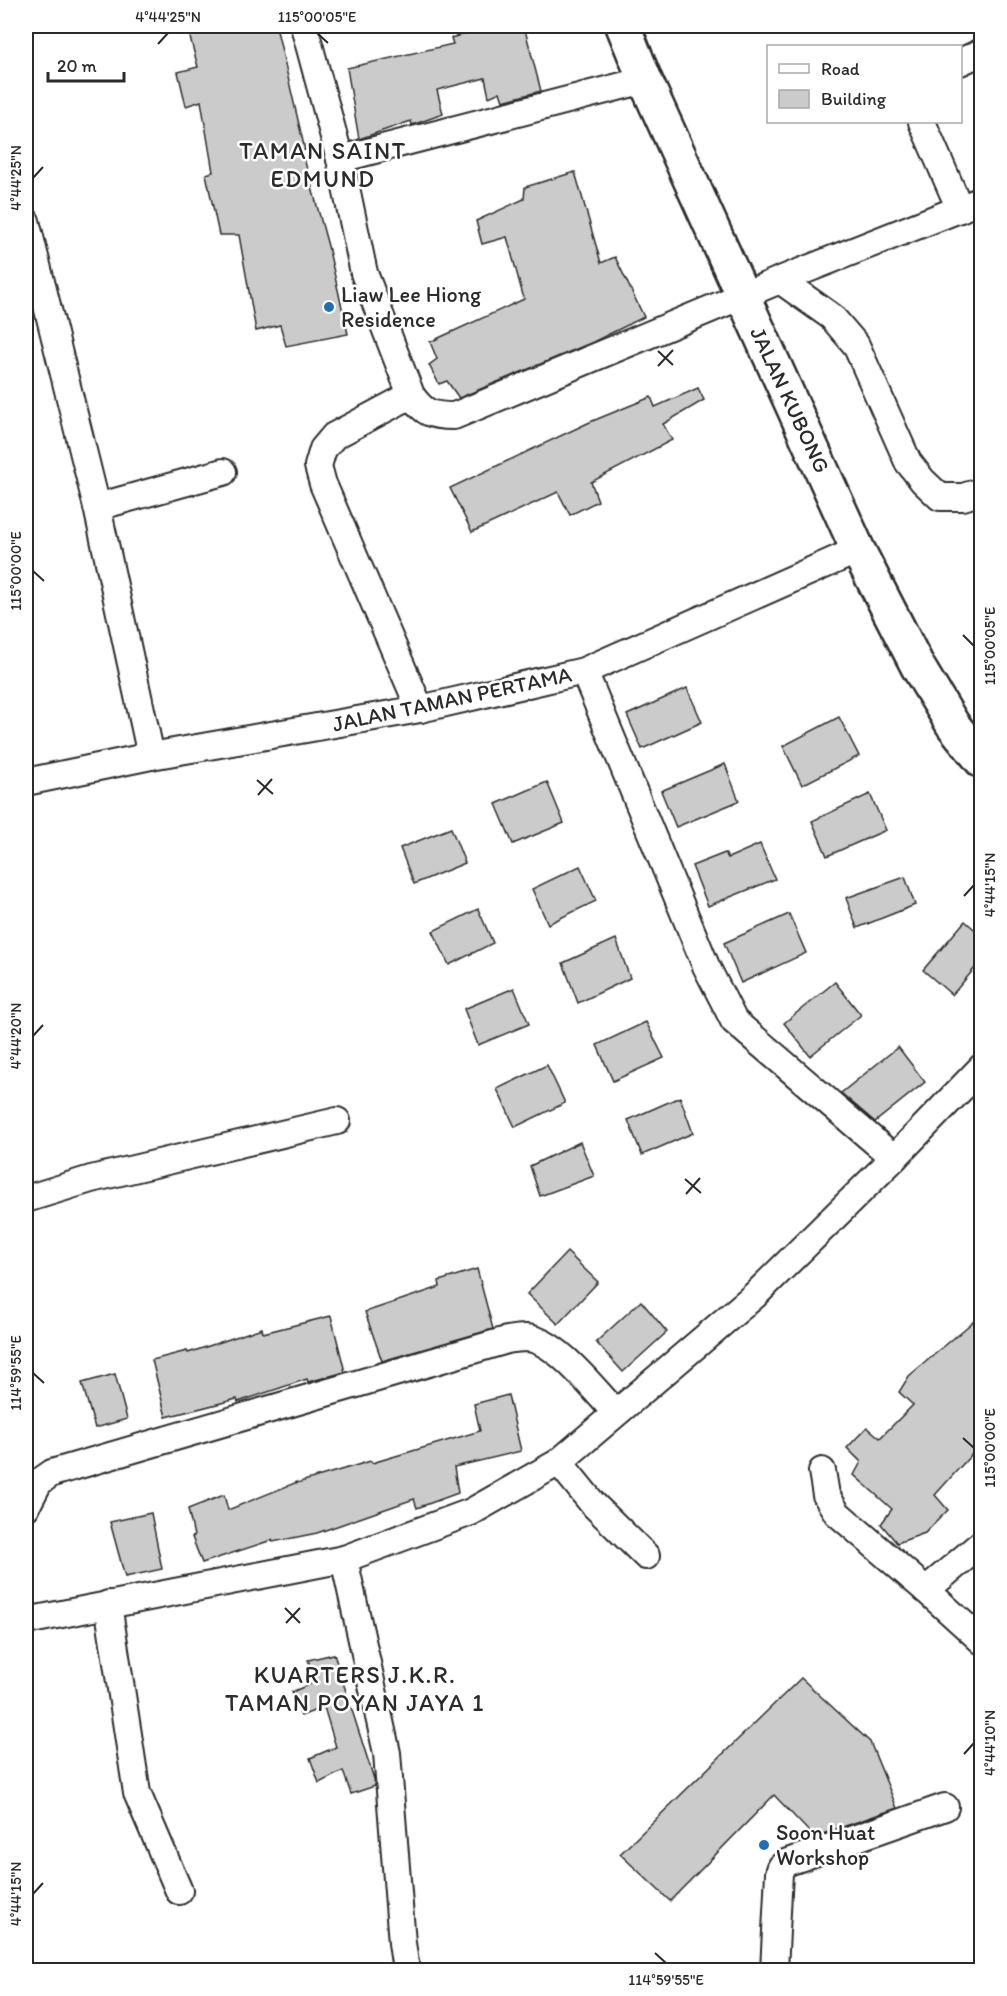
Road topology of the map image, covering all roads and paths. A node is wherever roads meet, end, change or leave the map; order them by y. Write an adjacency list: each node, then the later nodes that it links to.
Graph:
1 (304, 26): 7 (street)
2 (623, 26): 5 (highway, JALAN KUBONG)
3 (981, 52): 4 (street)
4 (962, 61)
5 (645, 80): 7 (street); 11 (highway, JALAN KUBONG)
6 (923, 123): 8 (street)
7 (340, 159): 12 (street)
8 (970, 205): 10 (street)
9 (26, 221): 15 (street)
10 (780, 280): 11 (street); 14 (street)
11 (742, 296): 12 (street); 16 (highway, JALAN KUBONG)
12 (411, 395): 18 (street)
13 (223, 472): 15 (street)
14 (981, 491)
15 (97, 507): 19 (street)
16 (858, 550): 17 (street, JALAN TAMAN PERTAMA); 20 (highway, JALAN KUBONG)
17 (584, 671): 18 (street, JALAN TAMAN PERTAMA); 24 (street)
18 (420, 709): 19 (street, JALAN TAMAN PERTAMA)
19 (151, 756): 21 (street, JALAN TAMAN PERTAMA)
20 (981, 761)
21 (26, 782)
22 (981, 1067): 24 (street)
23 (337, 1121): 25 (street)
24 (894, 1158): 26 (street)
25 (26, 1199)
26 (616, 1413): 27 (street); 29 (street)
27 (559, 1462): 31 (street); 32 (street)
28 (822, 1471): 33 (street)
29 (26, 1507)
30 (981, 1543): 33 (street)
31 (646, 1556)
32 (344, 1559): 34 (street); 39 (street)
33 (926, 1590): 36 (street)
34 (108, 1604): 35 (street); 38 (street)
35 (26, 1621)
36 (981, 1641)
37 (945, 1807): 40 (street)
38 (179, 1891)
39 (406, 1971)
40 (774, 1971)

